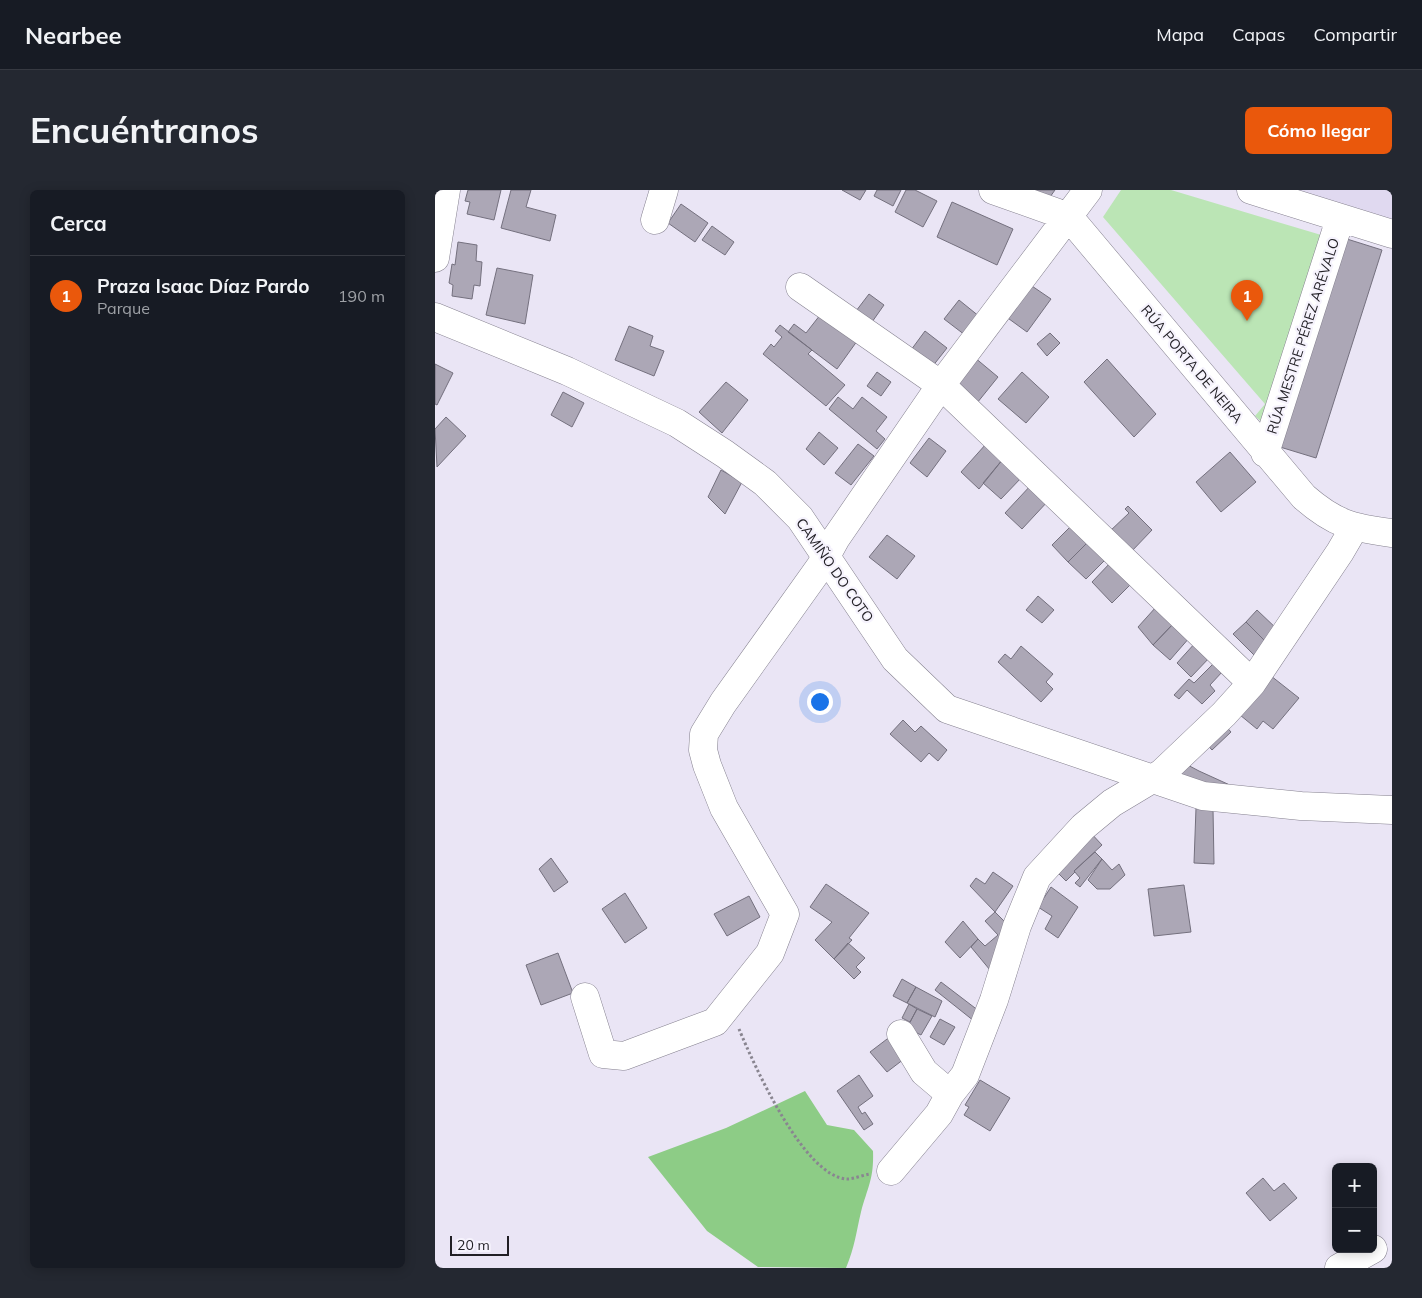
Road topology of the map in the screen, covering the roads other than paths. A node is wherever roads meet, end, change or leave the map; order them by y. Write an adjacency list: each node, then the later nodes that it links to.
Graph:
1 (446, 190): 10 (street)
2 (664, 190): 8 (street)
3 (993, 190): 6 (street)
4 (1088, 190): 6 (street)
5 (1251, 190): 7 (street)
6 (1069, 217): 13 (street); 14 (street, RÚA PORTA DE NEIRA)
7 (1340, 218): 9 (street); 14 (street, RÚA MESTRE PÉREZ ARÉVALO)
8 (655, 220)
9 (1392, 234)
10 (435, 258)
11 (800, 287): 13 (street)
12 (435, 317): 17 (street, CAMIÑO DO COTO)
13 (941, 385): 17 (street); 18 (street)
14 (1265, 453): 15 (street, RÚA PORTA DE NEIRA)
15 (1354, 528): 16 (street, RÚA PORTA DE NEIRA); 18 (street)
16 (1392, 533)
17 (827, 555): 19 (street, CAMIÑO DO COTO); 21 (street)
18 (1252, 683): 19 (street)
19 (1149, 779): 20 (street, CAMIÑO DO COTO); 23 (street)
20 (1392, 810)
21 (585, 997)
22 (901, 1034): 23 (street)
23 (949, 1094): 24 (street)
24 (891, 1171)
25 (1392, 1236): 26 (street)
26 (1377, 1246)
27 (1366, 1253): 28 (street)
28 (1339, 1268)

